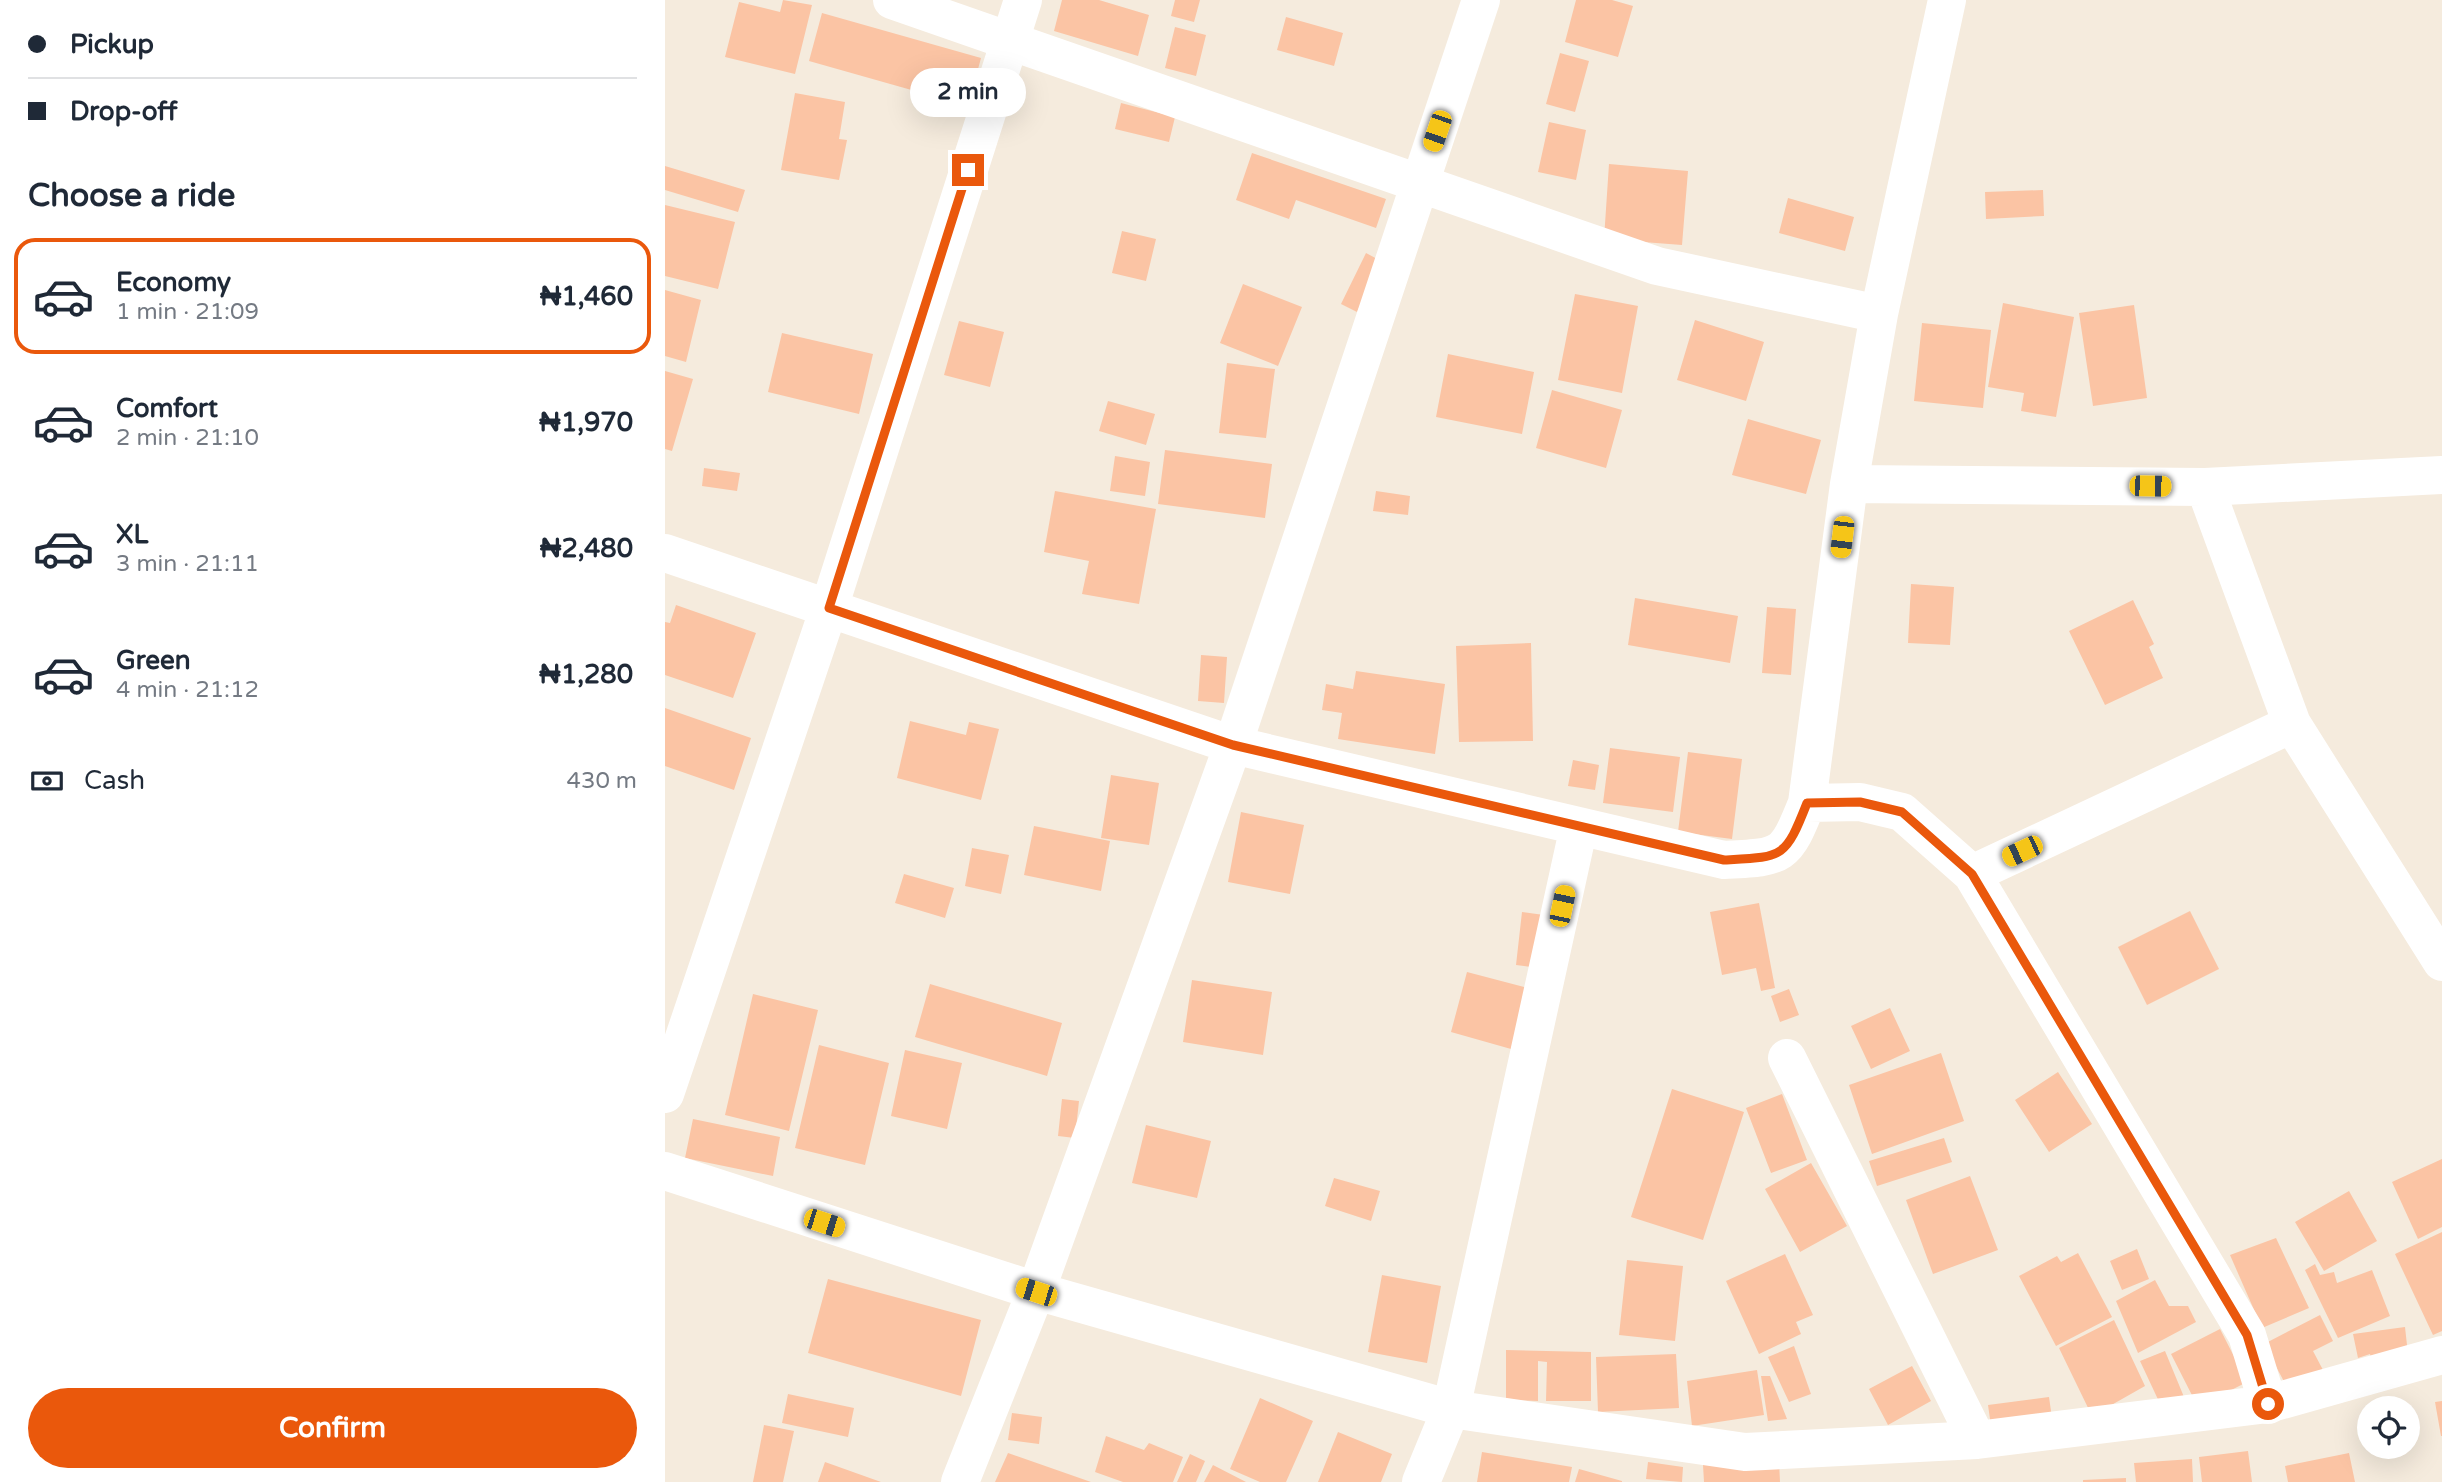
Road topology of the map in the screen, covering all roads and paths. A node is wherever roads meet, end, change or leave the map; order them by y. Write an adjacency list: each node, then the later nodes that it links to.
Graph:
1 (892, 0): 5 (street)
2 (1023, 0): 5 (street)
3 (1482, 0): 6 (street)
4 (1947, 0): 7 (street)
5 (1009, 41): 6 (street); 12 (street)
6 (1419, 183): 7 (street); 14 (street)
7 (1879, 314): 9 (street)
8 (2442, 475): 10 (street)
9 (1849, 484): 10 (street); 15 (street)
10 (2205, 487): 13 (street)
11 (665, 553): 12 (street)
12 (829, 608): 14 (street); 20 (street)
13 (2292, 724): 17 (street); 18 (street)
14 (1233, 745): 16 (street); 22 (street)
15 (1807, 803): 16 (street); 17 (street)
16 (1579, 826): 25 (street)
17 (1972, 874): 24 (street)
18 (2442, 962)
19 (1787, 1058): 26 (street)
20 (665, 1094)
21 (665, 1171): 22 (street)
22 (1036, 1292): 25 (street); 27 (street)
23 (2442, 1355): 24 (street)
24 (2268, 1404): 26 (street)
25 (1451, 1409): 26 (street); 28 (street)
26 (1977, 1440)
27 (960, 1482)
28 (1420, 1482)

